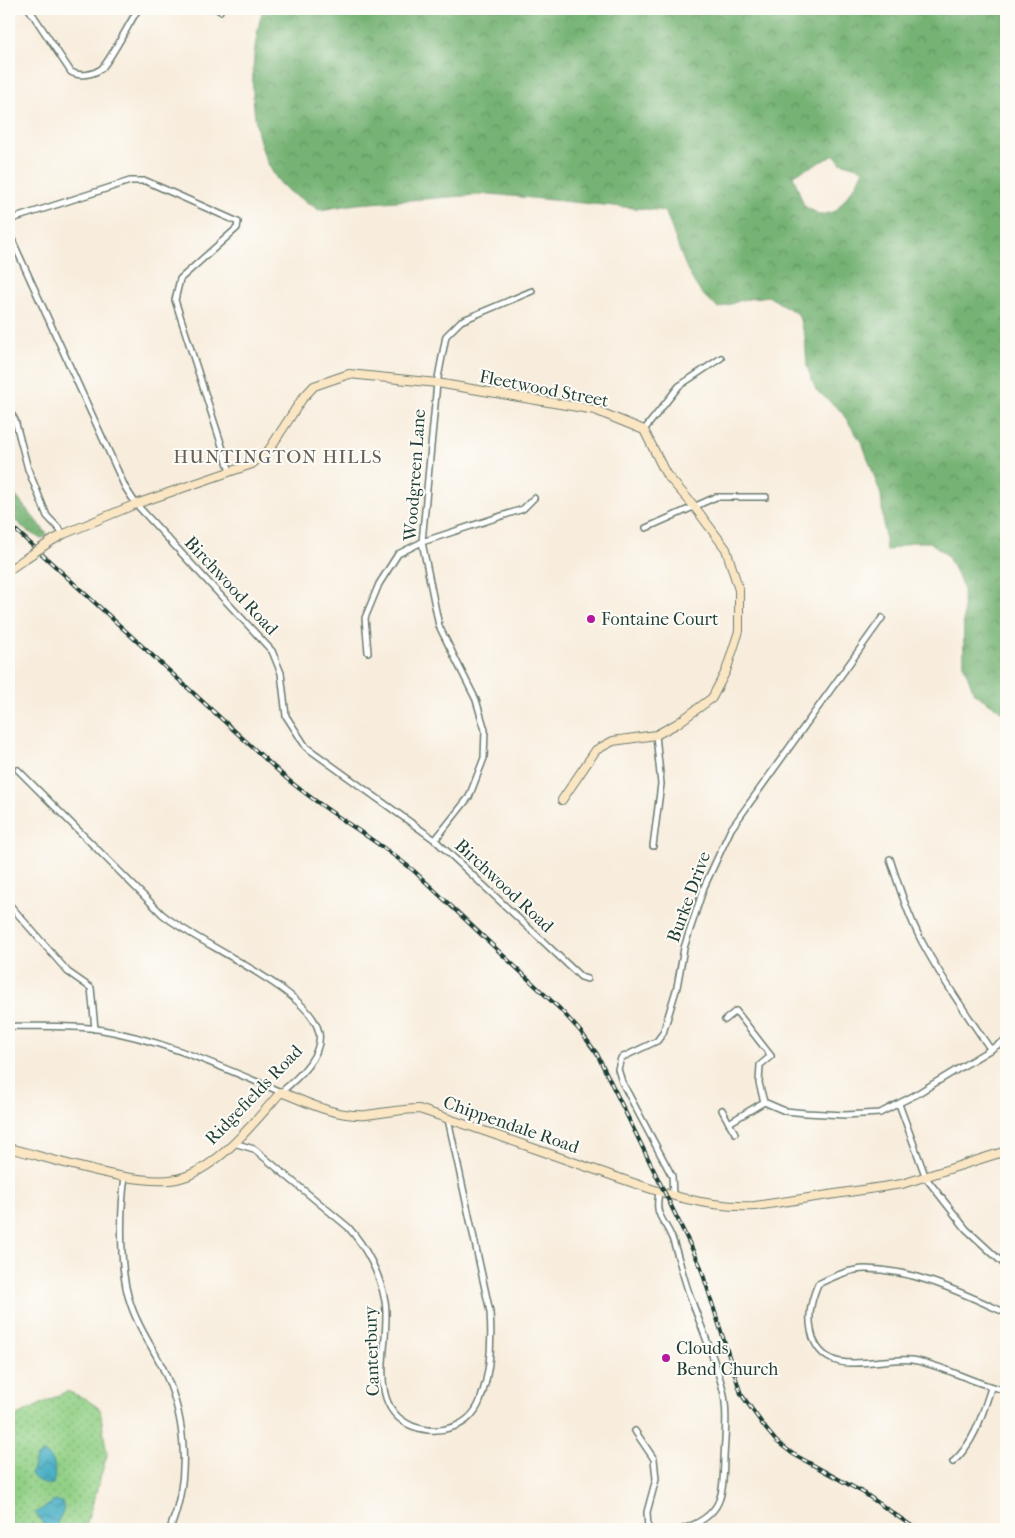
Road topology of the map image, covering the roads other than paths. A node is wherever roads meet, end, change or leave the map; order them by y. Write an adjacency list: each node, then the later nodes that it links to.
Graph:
1 (29, 9): 2 (street)
2 (137, 12)
3 (9, 81): 4 (street)
4 (9, 94)
5 (9, 220): 12 (street)
6 (9, 233): 15 (street, Birchwood Road)
7 (532, 291): 9 (street, Woodgreen Lane)
8 (721, 358): 11 (street)
9 (436, 384): 11 (street, Fleetwood Street); 12 (street, Fleetwood Street); 19 (street, Woodgreen Lane)
10 (9, 410): 18 (street)
11 (644, 430): 16 (street)
12 (230, 471): 15 (street, Fleetwood Street)
13 (766, 497): 16 (street)
14 (534, 498): 19 (street)
15 (136, 504): 18 (street, Fleetwood Street); 26 (street, Birchwood Road)
16 (694, 506): 17 (street); 23 (street)
17 (646, 528)
18 (64, 534): 20 (street, Fleetwood Street, bridge)
19 (422, 542): 22 (street); 26 (street, Woodgreen Lane)
20 (9, 570)
21 (882, 618): 49 (street, Burke Drive)
22 (368, 652)
23 (656, 735): 25 (street); 27 (street)
24 (18, 770): 36 (street, Ridgefields Road)
25 (562, 800)
26 (435, 840): 30 (street, Birchwood Road)
27 (653, 846)
28 (890, 858): 35 (street)
29 (9, 904): 33 (street)
30 (587, 979)
31 (725, 1020): 37 (street)
32 (9, 1026): 33 (street, Chippendale Road)
33 (95, 1029): 36 (street, Chippendale Road)
34 (1006, 1040): 35 (street)
35 (991, 1050): 38 (street)
36 (281, 1092): 40 (street, Chippendale Road); 43 (street, Ridgefields Road)
37 (764, 1102): 38 (street); 41 (street)
38 (899, 1104): 47 (street)
39 (722, 1110): 41 (street)
40 (448, 1119): 43 (street, Canterbury); 48 (street, Chippendale Road)
41 (729, 1124): 42 (street)
42 (735, 1133)
43 (234, 1143): 46 (street, Ridgefields Road)
44 (9, 1148): 46 (street, Ridgefields Road)
45 (1006, 1151): 47 (street, Chippendale Road)
46 (125, 1177): 56 (street)
47 (926, 1178): 49 (street, Chippendale Road); 50 (street)
48 (659, 1193): 49 (street, Chippendale Road); 58 (street)
49 (673, 1195)
50 (1006, 1266)
51 (1006, 1313): 52 (street)
52 (991, 1388): 53 (street); 55 (street)
53 (1006, 1390)
54 (635, 1431): 57 (street)
55 (953, 1462)
56 (170, 1529)
57 (648, 1529)
58 (683, 1529)

